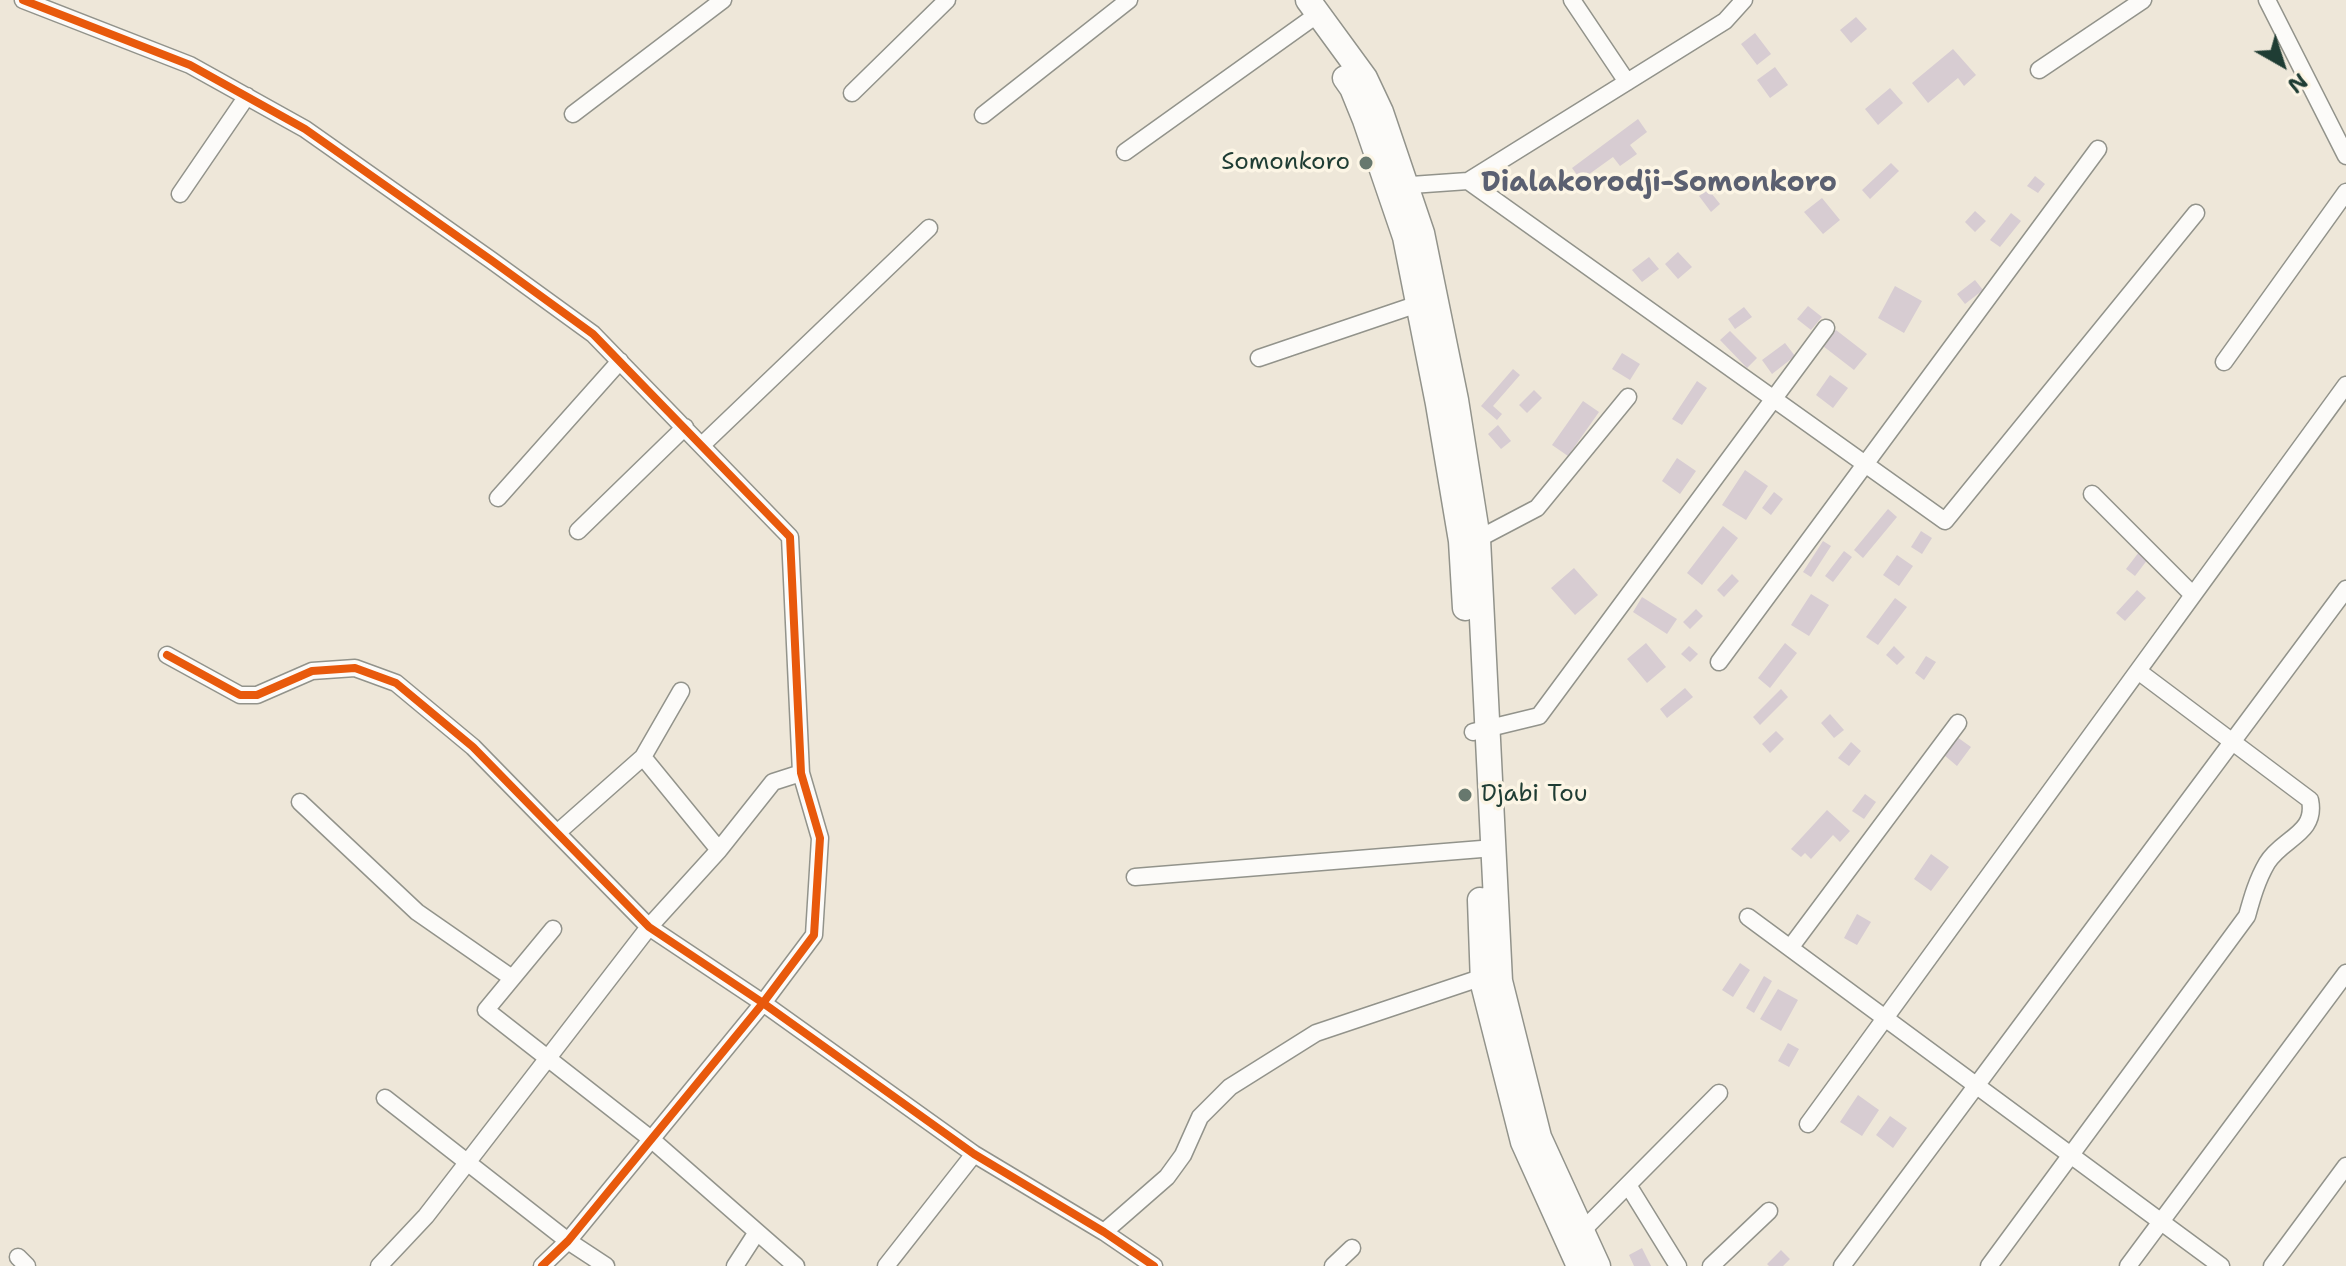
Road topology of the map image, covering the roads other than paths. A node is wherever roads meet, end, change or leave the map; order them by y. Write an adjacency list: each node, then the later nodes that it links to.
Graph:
1 (23, 0): 14 (street)
2 (723, 0): 15 (street)
3 (947, 0): 13 (street)
4 (1129, 0): 16 (street)
5 (1291, 0): 10 (main road)
6 (1572, 0): 12 (street)
7 (1744, 0): 12 (street)
8 (2143, 0): 11 (street)
9 (2267, 0): 19 (street)
10 (1311, 12): 18 (street); 21 (main road)
11 (2039, 70)
12 (1627, 82): 20 (street)
13 (852, 93)
14 (247, 96): 23 (street); 29 (street)
15 (573, 114)
16 (983, 115)
17 (2098, 149): 36 (street)
18 (1125, 152)
19 (2346, 156)
20 (1468, 181): 21 (street); 33 (street)
21 (1397, 186): 26 (main road)
22 (2346, 192): 30 (street)
23 (180, 194)
24 (2196, 213): 36 (street)
25 (929, 228): 35 (street)
26 (1427, 301): 28 (street); 40 (main road)
27 (1826, 328): 33 (street)
28 (1259, 358)
29 (620, 361): 34 (street); 38 (street)
30 (2224, 362)
31 (2346, 385): 42 (street)
32 (1628, 397): 40 (street)
33 (1774, 399): 36 (street); 48 (street)
34 (685, 427): 35 (street); 39 (street)
35 (702, 445): 51 (street)
36 (1866, 464): 44 (street)
37 (2092, 494): 42 (street)
38 (498, 498)
39 (578, 531)
40 (1470, 540): 48 (main road)
41 (2346, 589): 49 (street)
42 (2193, 595): 45 (street)
43 (167, 655): 53 (street)
44 (1719, 662)
45 (2138, 671): 49 (street); 65 (street)
46 (681, 691): 50 (street)
47 (1958, 723): 60 (street)
48 (1481, 730): 54 (main road)
49 (2233, 741): 67 (street); 73 (street)
50 (643, 757): 53 (street); 55 (street)
51 (801, 773): 55 (street); 64 (street)
52 (300, 802): 63 (street)
53 (557, 833): 58 (street)
54 (1486, 849): 56 (street); 62 (main road)
55 (719, 850): 58 (street)
56 (1135, 877)
57 (1748, 917): 60 (street)
58 (649, 927): 64 (street); 66 (street)
59 (553, 929): 63 (street)
60 (1790, 948): 65 (street)
61 (2346, 973): 78 (street)
62 (1491, 974): 80 (street); 82 (main road)
63 (512, 978): 66 (street)
64 (763, 1003): 71 (street); 72 (street)
65 (1885, 1018): 67 (street); 70 (street)
66 (547, 1058): 71 (street); 74 (street)
67 (1976, 1086): 73 (street); 95 (street)
68 (1719, 1093): 76 (street)
69 (385, 1098): 74 (street)
70 (1808, 1124)
71 (651, 1139): 79 (street); 81 (street)
72 (974, 1154): 80 (street); 89 (street)
73 (2070, 1155): 78 (street); 96 (street)
74 (467, 1163): 81 (street); 84 (street)
75 (2346, 1166): 99 (street)
76 (1628, 1185): 82 (street); 93 (street)
77 (1769, 1211): 94 (street)
78 (2161, 1222): 97 (street); 98 (street)
79 (757, 1232): 87 (street); 88 (street)
80 (1104, 1232): 90 (street)
81 (568, 1241): 85 (street); 86 (street)
82 (1577, 1247): 92 (main road)
83 (1352, 1248): 91 (street)
84 (387, 1263)
85 (542, 1266)
86 (606, 1266)
87 (735, 1266)
88 (796, 1266)
89 (886, 1266)
90 (1154, 1266)
91 (1333, 1266)
92 (1598, 1266)
93 (1678, 1266)
94 (1711, 1266)
95 (1842, 1266)
96 (1989, 1266)
97 (2128, 1266)
98 (2221, 1266)
99 (2272, 1266)

